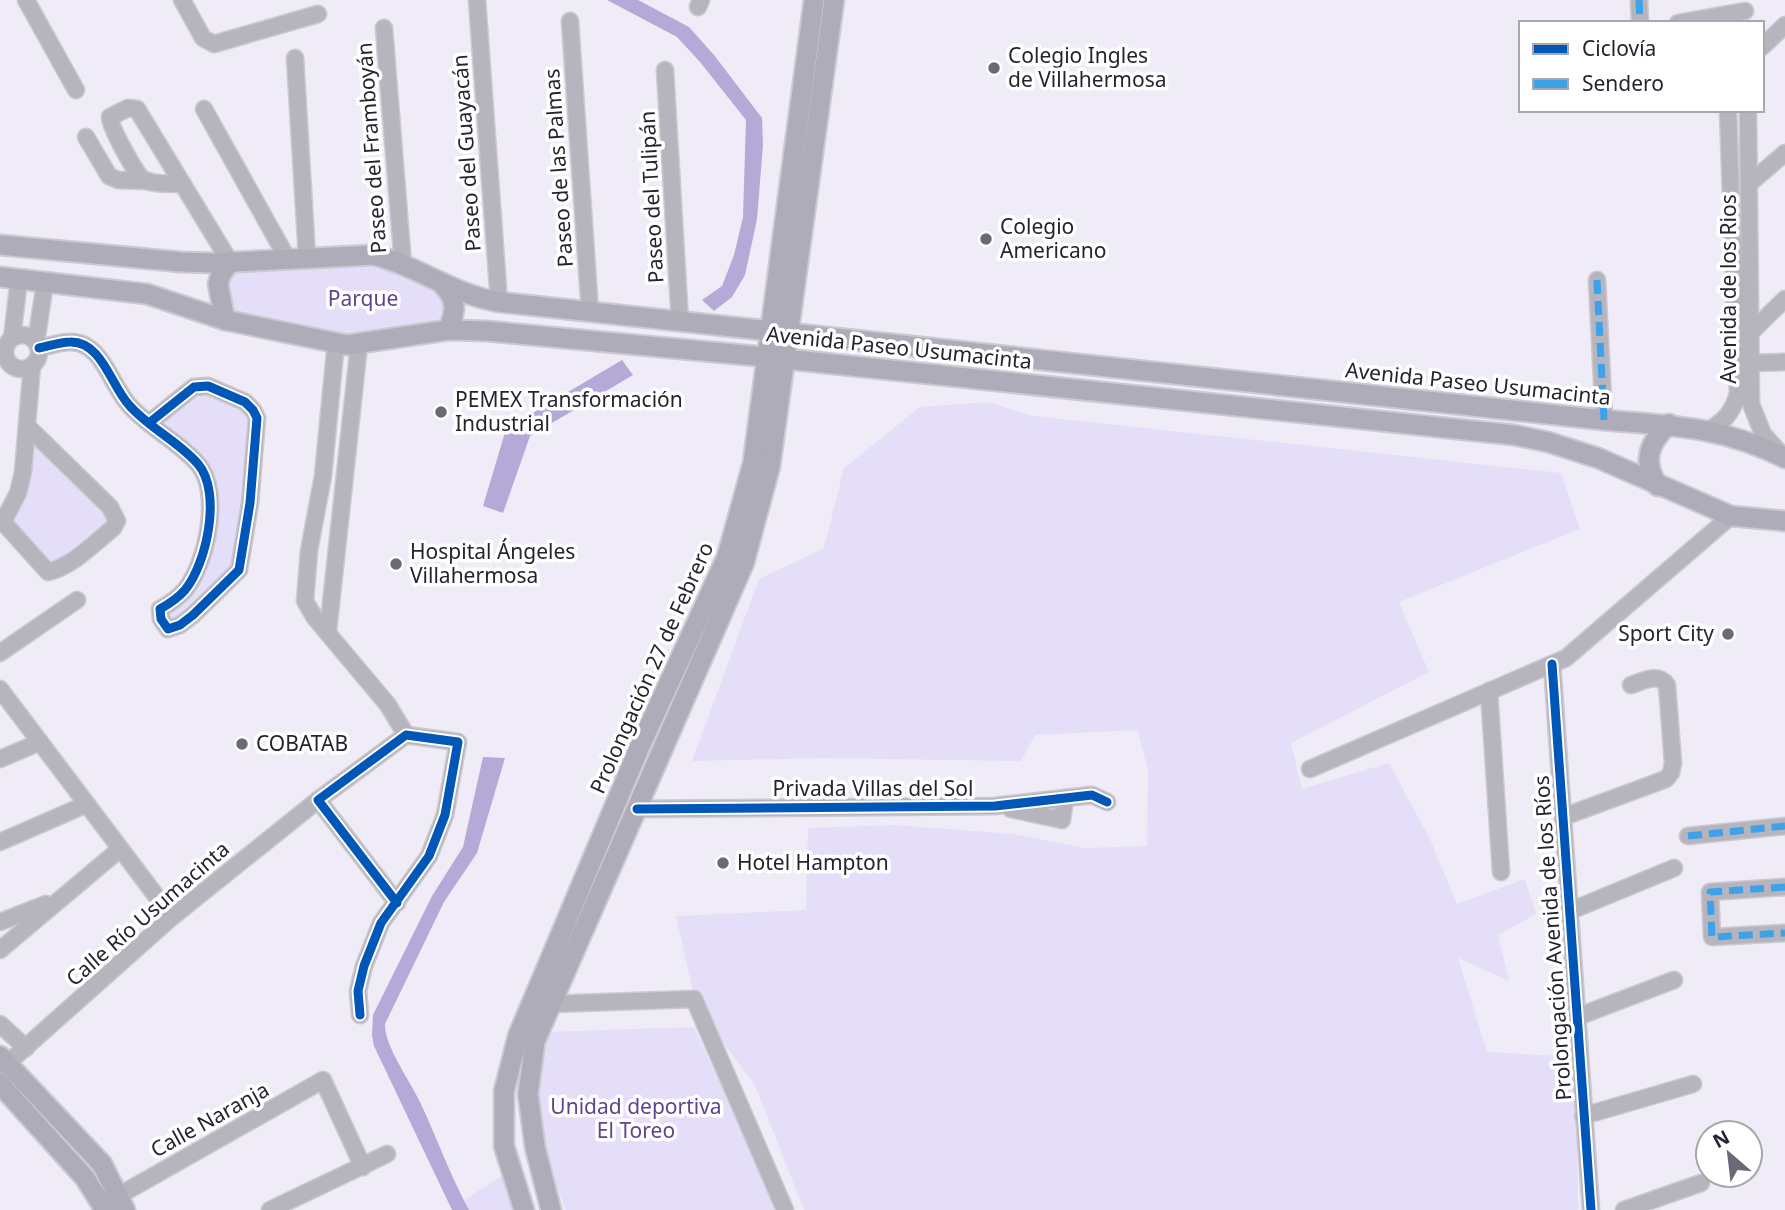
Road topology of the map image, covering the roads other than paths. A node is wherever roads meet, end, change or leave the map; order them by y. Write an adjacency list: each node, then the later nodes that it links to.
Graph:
1 (26, 0): 18 (street)
2 (182, 0): 9 (street)
3 (477, 0): 36 (street, Paseo del Guayacán)
4 (814, 0): 42 (main road, Prolongación 27 de Febrero)
5 (834, 0): 42 (main road, Prolongación 27 de Febrero)
6 (1639, 0): 11 (street)
7 (1745, 11): 8 (street)
8 (1725, 13): 12 (street)
9 (318, 14)
10 (570, 21): 37 (street, Paseo de las Palmas)
11 (1640, 21)
12 (1687, 21)
13 (1785, 25): 15 (street)
14 (384, 28): 30 (street, Paseo del Framboyán)
15 (1764, 45)
16 (295, 58): 28 (street)
17 (666, 70): 39 (street, Paseo del Tulipán)
18 (76, 90)
19 (204, 109): 28 (street)
20 (1728, 112): 55 (street, Avenida de los Rios)
21 (1748, 112): 25 (street, Avenida de los Rios)
22 (86, 137): 24 (street)
23 (1785, 153): 25 (street)
24 (149, 181): 26 (street); 26 (street)
25 (1751, 183): 41 (street, Avenida de los Rios)
26 (183, 184): 29 (street)
27 (0, 245): 29 (main road, Avenida Paseo Usumacinta)
28 (297, 258): 29 (main road, Avenida Paseo Usumacinta); 30 (main road, Avenida Paseo Usumacinta)
29 (230, 262): 38 (main road)
30 (402, 265): 33 (main road, Avenida Paseo Usumacinta)
31 (10, 278): 34 (main road, Avenida Paseo Usumacinta); 43 (street)
32 (1597, 279): 51 (street)
33 (441, 283): 36 (main road, Avenida Paseo Usumacinta); 40 (main road)
34 (45, 284): 38 (main road, Avenida Paseo Usumacinta); 45 (street)
35 (1785, 299): 41 (street)
36 (499, 302): 37 (main road, Avenida Paseo Usumacinta)
37 (590, 312): 39 (main road, Avenida Paseo Usumacinta)
38 (225, 320): 44 (main road, Avenida Paseo Usumacinta)
39 (680, 322): 42 (main road, Avenida Paseo Usumacinta)
40 (448, 330): 46 (main road, Avenida Paseo Usumacinta); 47 (main road, Avenida Paseo Usumacinta)
41 (1750, 332): 49 (street, Avenida de los Rios)
42 (778, 333): 47 (main road, Prolongación 27 de Febrero); 51 (main road, Avenida Paseo Usumacinta)
43 (6, 341): 45 (street); 50 (street)
44 (336, 342): 46 (main road, Avenida Paseo Usumacinta); 61 (street)
45 (37, 345): 50 (street); 52 (street)
46 (359, 345): 61 (street)
47 (775, 358): 57 (main road, Avenida Paseo Usumacinta); 74 (main road, Prolongación 27 de Febrero); 105 (main road, Prolongación 27 de Febrero)
48 (1785, 362): 49 (street)
49 (1749, 363): 56 (street, Avenida de los Rios)
50 (32, 365): 54 (street)
51 (1604, 420): 53 (main road, Avenida Paseo Usumacinta)
52 (149, 423): 52 (street)
53 (1669, 424): 55 (main road, Avenida Paseo Usumacinta); 57 (main road)
54 (28, 428): 54 (street)
55 (1707, 431): 56 (main road, Avenida Paseo Usumacinta)
56 (1785, 458)
57 (1658, 486): 58 (main road, Avenida Paseo Usumacinta)
58 (1731, 516): 59 (main road, Avenida Paseo Usumacinta); 63 (street)
59 (1785, 521)
60 (77, 600): 62 (street)
61 (328, 631): 67 (street)
62 (0, 653)
63 (1552, 664): 66 (street); 75 (street, Prolongación Avenida de los Ríos)
64 (1631, 685): 75 (street)
65 (0, 689): 68 (street)
66 (1489, 691): 70 (street); 81 (street)
67 (406, 736): 71 (street, Calle Río Usumacinta); 84 (street)
68 (40, 741): 69 (street); 73 (street)
69 (0, 759)
70 (1310, 769)
71 (318, 800): 84 (street); 86 (street, Calle Río Usumacinta)
72 (1107, 802): 74 (street, Privada Villas del Sol)
73 (87, 804): 78 (street); 79 (street)
74 (637, 808): 91 (main road, Prolongación 27 de Febrero)
75 (1563, 817): 85 (street, Prolongación Avenida de los Ríos)
76 (1785, 826): 77 (street)
77 (1688, 836)
78 (0, 842)
79 (120, 849): 83 (street); 86 (street)
80 (1674, 868): 85 (street)
81 (1501, 872)
82 (1785, 887): 88 (street)
83 (63, 897): 87 (street); 89 (street)
84 (397, 903): 92 (street)
85 (1570, 911): 93 (street, Prolongación Avenida de los Ríos)
86 (172, 918): 95 (street, Calle Río Usumacinta)
87 (0, 922)
88 (1785, 933)
89 (0, 950)
90 (1674, 980): 93 (street)
91 (551, 1004): 106 (main road, Prolongación 27 de Febrero); 107 (street)
92 (360, 1014)
93 (1577, 1017): 99 (street, Prolongación Avenida de los Ríos)
94 (0, 1024): 95 (street)
95 (26, 1048): 96 (street, Calle Río Usumacinta)
96 (3, 1063): 103 (main road)
97 (0, 1084): 103 (main road)
98 (1693, 1084): 99 (street)
99 (1583, 1116): 108 (street, Prolongación Avenida de los Ríos)
100 (387, 1154): 101 (street)
101 (363, 1167): 103 (street, Calle Naranja); 104 (street)
102 (1694, 1185): 109 (street)
103 (116, 1205)
104 (270, 1210)
105 (524, 1210)
106 (551, 1210)
107 (785, 1210)
108 (1591, 1210)
109 (1624, 1210)

